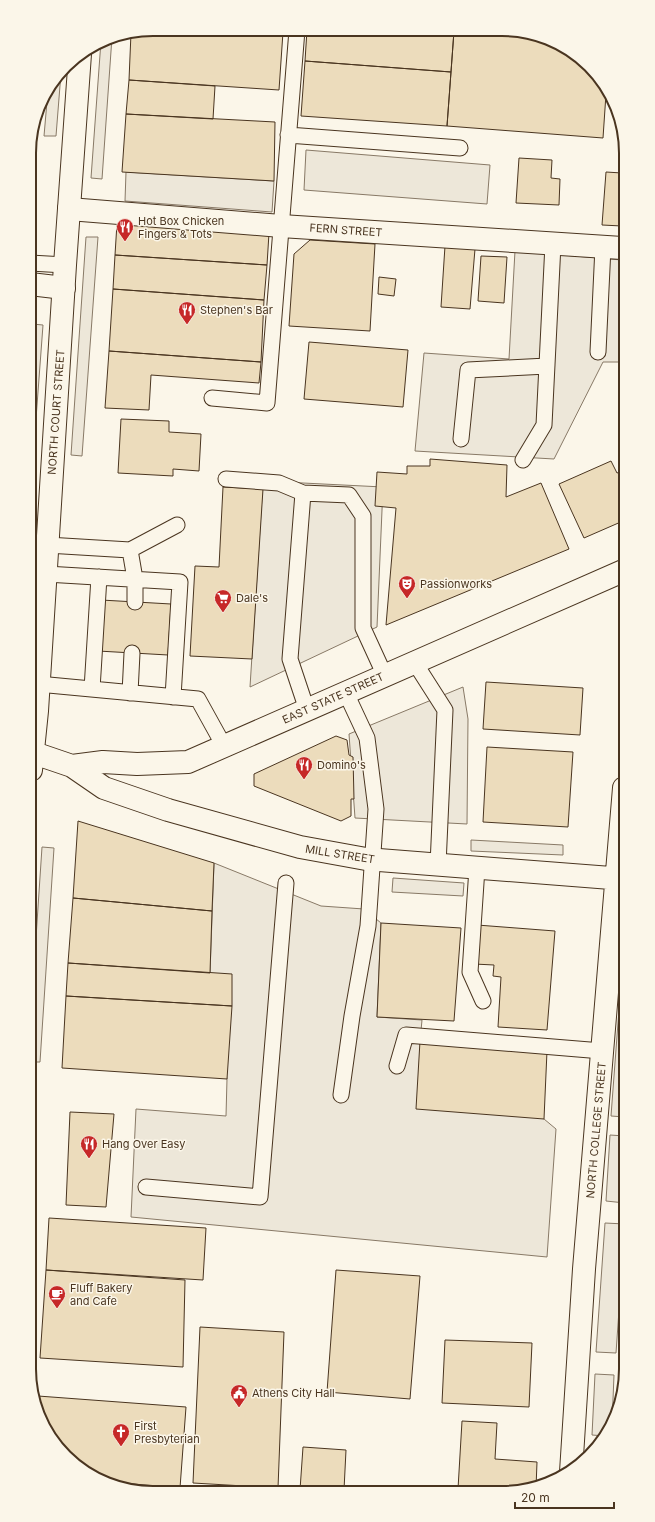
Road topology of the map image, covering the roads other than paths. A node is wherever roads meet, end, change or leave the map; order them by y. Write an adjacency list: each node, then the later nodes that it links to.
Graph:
1 (296, 36): 3 (lane)
2 (79, 62): 5 (street, NORTH COURT STREET)
3 (288, 135): 4 (lane); 6 (lane)
4 (460, 148)
5 (69, 209): 6 (street, FERN STREET); 10 (street, NORTH COURT STREET)
6 (281, 226): 7 (street, FERN STREET); 15 (lane)
7 (553, 244): 8 (street, FERN STREET); 14 (lane)
8 (612, 248): 13 (lane)
9 (36, 263): 10 (lane)
10 (65, 264): 12 (street, NORTH COURT STREET)
11 (36, 285): 12 (street)
12 (64, 288): 21 (street, NORTH COURT STREET)
13 (598, 352)
14 (547, 366): 16 (lane); 17 (lane)
15 (212, 398)
16 (461, 439)
17 (523, 460)
18 (226, 479): 19 (lane)
19 (303, 493): 30 (lane); 37 (lane)
20 (177, 525): 22 (lane)
21 (47, 545): 22 (lane); 24 (street, NORTH COURT STREET)
22 (130, 550): 26 (lane)
23 (619, 573): 29 (street, EAST STATE STREET)
24 (46, 574): 25 (lane); 31 (street, NORTH COURT STREET)
25 (99, 577): 26 (lane); 32 (lane)
26 (135, 579): 27 (lane); 35 (lane)
27 (135, 602)
28 (132, 653): 33 (lane)
29 (415, 662): 30 (street, EAST STATE STREET); 42 (lane)
30 (385, 676): 34 (street, EAST STATE STREET)
31 (38, 684): 32 (lane); 36 (street, NORTH COURT STREET)
32 (92, 689): 33 (lane)
33 (130, 693): 35 (lane)
34 (346, 693): 37 (street, EAST STATE STREET); 41 (lane)
35 (173, 697): 38 (lane)
36 (36, 709)
37 (307, 710): 38 (street, EAST STATE STREET)
38 (224, 746): 40 (street, EAST STATE STREET)
39 (36, 759): 40 (street, EAST STATE STREET)
40 (72, 766): 41 (street, MILL STREET)
41 (373, 860): 42 (street, MILL STREET); 50 (lane)
42 (438, 865): 43 (street, MILL STREET)
43 (477, 868): 44 (street, MILL STREET); 47 (lane)
44 (619, 879)
45 (286, 883): 51 (lane)
46 (619, 889): 48 (street, NORTH COLLEGE STREET)
47 (483, 1001)
48 (602, 1051): 49 (lane); 52 (street, NORTH COLLEGE STREET)
49 (397, 1066)
50 (341, 1095)
51 (146, 1187)
52 (573, 1461)

